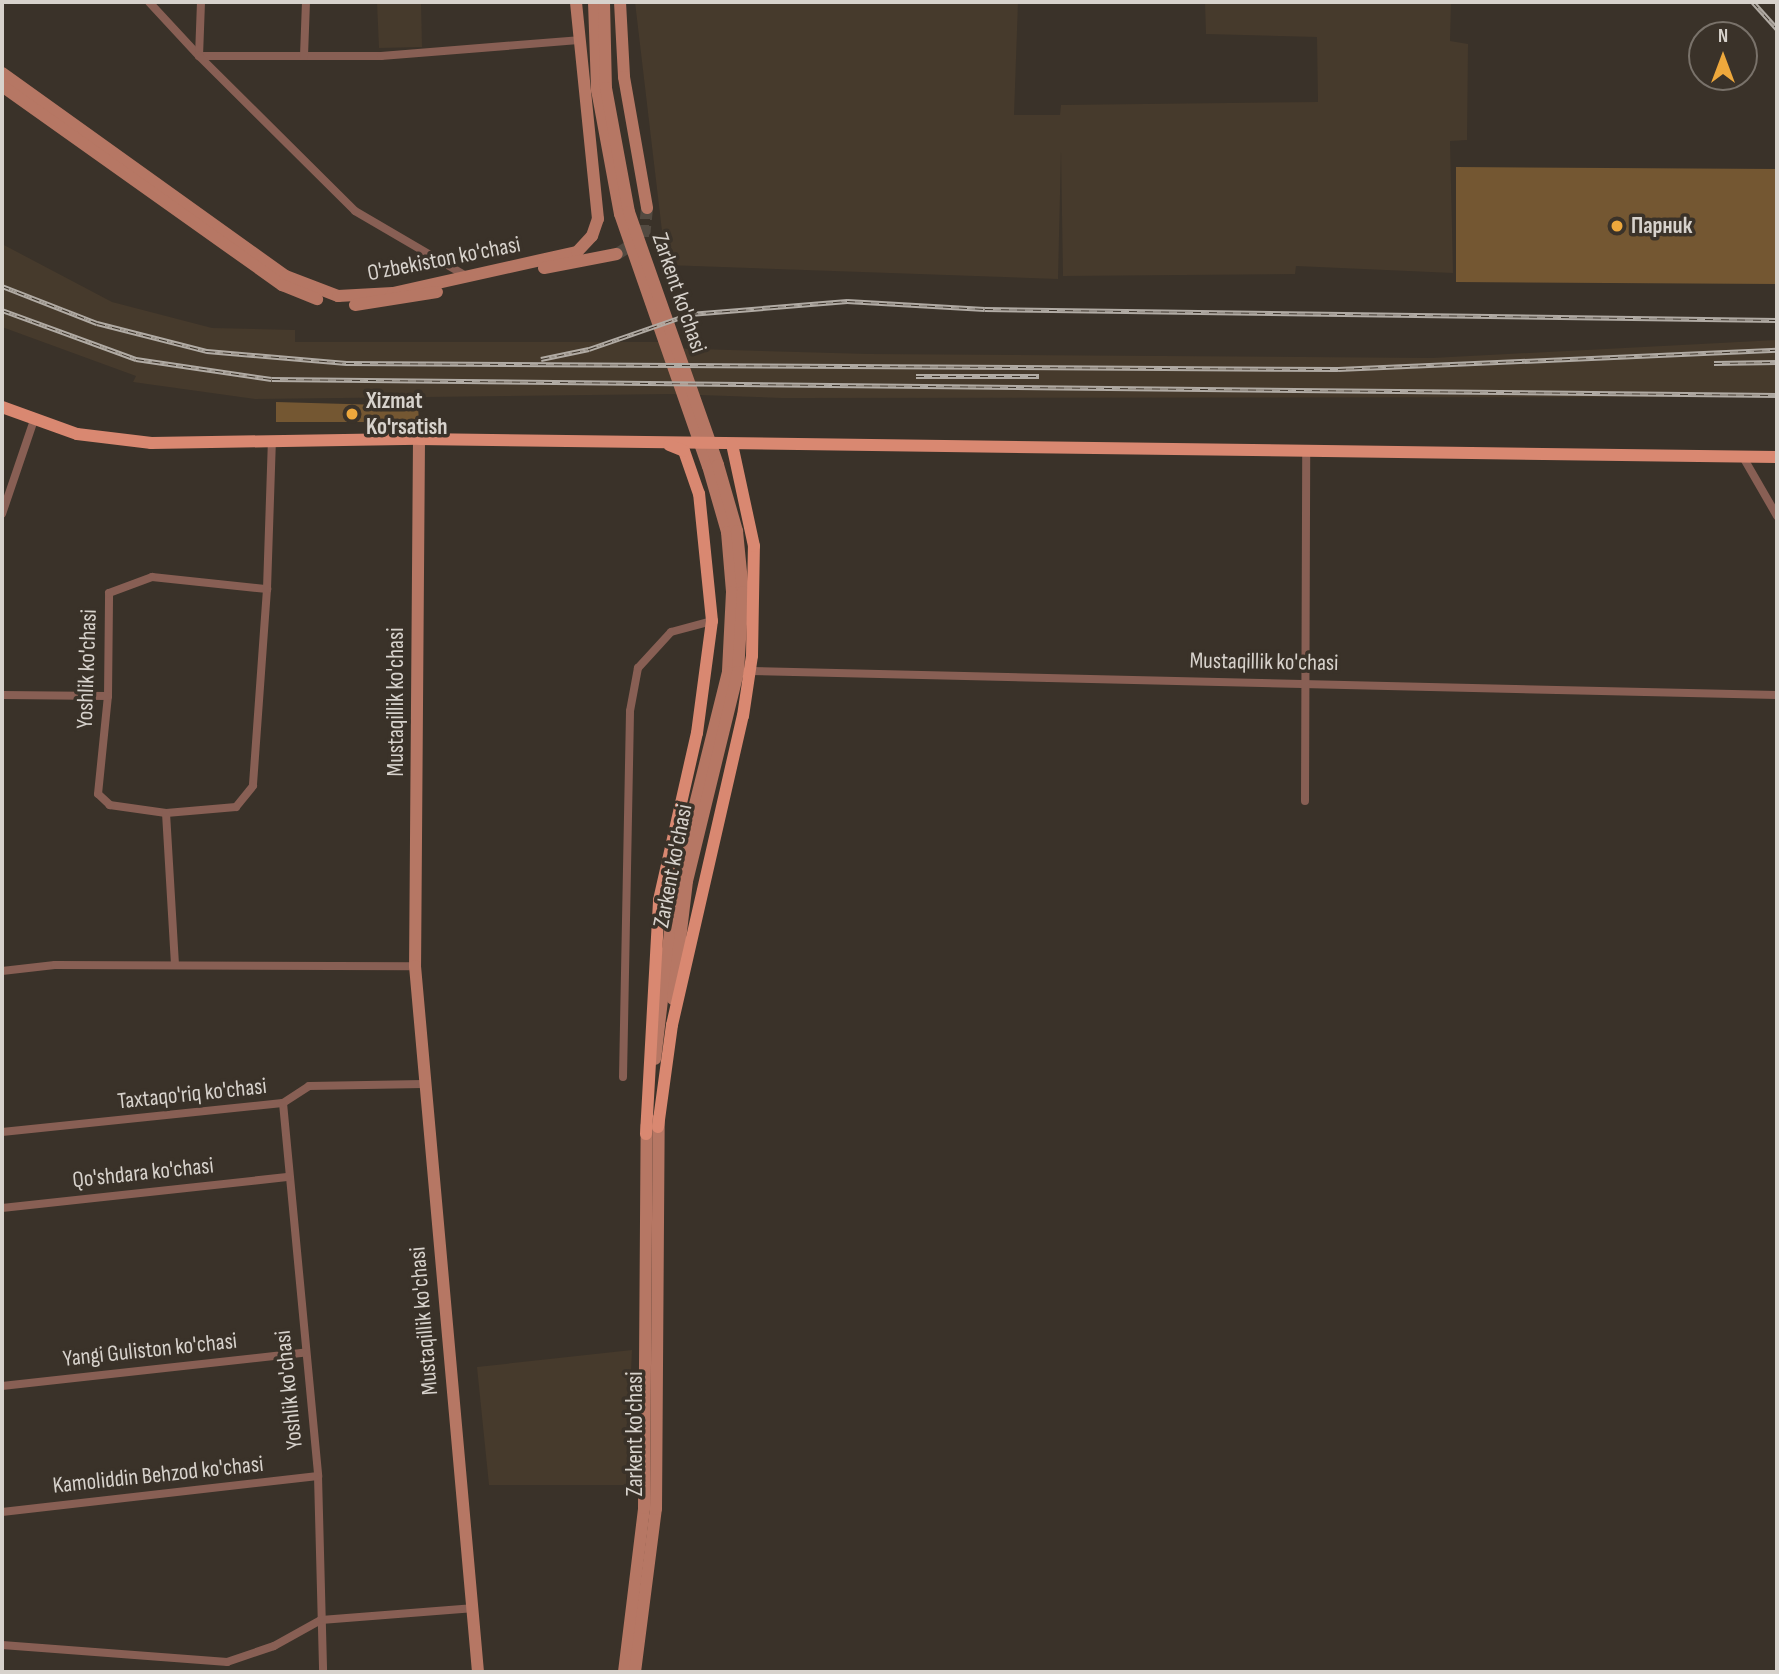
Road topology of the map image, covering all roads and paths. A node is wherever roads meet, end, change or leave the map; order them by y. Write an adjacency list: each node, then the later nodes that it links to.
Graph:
1 (149, 2): 9 (street)
2 (201, 2): 9 (street)
3 (306, 2): 10 (street)
4 (576, 2): 8 (main road, O'zbekiston ko'chasi)
5 (594, 2): 13 (main road)
6 (604, 2): 13 (main road)
7 (620, 2): 14 (main road)
8 (578, 40): 10 (street); 16 (main road, O'zbekiston ko'chasi)
9 (199, 56): 10 (street); 16 (street)
10 (304, 56)
11 (2, 73): 16 (main road, O'zbekiston ko'chasi)
12 (2, 86): 15 (main road, O'zbekiston ko'chasi)
13 (601, 89): 43 (main road, Zarkent ko'chasi)
14 (646, 208)
15 (617, 254)
16 (468, 276)
17 (2, 407): 18 (main road)
18 (34, 420): 20 (main road); 26 (street)
19 (419, 439): 20 (main road); 21 (main road); 38 (main road, Mustaqillik ko'chasi)
20 (272, 442): 28 (street, Yoshlik ko'chasi)
21 (658, 443): 22 (main road); 29 (main road)
22 (732, 444): 23 (main road); 30 (main road)
23 (1306, 453): 24 (main road); 31 (street)
24 (1743, 457): 25 (main road); 27 (street)
25 (1777, 457)
26 (2, 514)
27 (1777, 516)
28 (267, 589): 34 (street, Yoshlik ko'chasi); 36 (street, Yoshlik ko'chasi)
29 (712, 621): 40 (street); 43 (main road)
30 (749, 671): 31 (street, Mustaqillik ko'chasi); 43 (main road)
31 (1308, 684): 33 (street, Mustaqillik ko'chasi); 35 (street)
32 (2, 695): 34 (street)
33 (1777, 695)
34 (108, 696): 36 (street, Yoshlik ko'chasi)
35 (1305, 801)
36 (166, 813): 37 (street)
37 (175, 965): 38 (street); 39 (street)
38 (415, 966): 41 (main road, Mustaqillik ko'chasi)
39 (2, 971)
40 (623, 1077)
41 (423, 1084): 42 (street, Taxtaqo'riq ko'chasi); 51 (main road, Mustaqillik ko'chasi)
42 (283, 1104): 44 (street, Taxtaqo'riq ko'chasi); 45 (street, Yoshlik ko'chasi)
43 (652, 1130): 56 (main road, Zarkent ko'chasi); 57 (main road, Zarkent ko'chasi)
44 (2, 1132)
45 (289, 1177): 46 (street, Qo'shdara ko'chasi); 47 (street, Yoshlik ko'chasi)
46 (2, 1208)
47 (303, 1353): 48 (street, Yangi Guliston ko'chasi); 49 (street, Yoshlik ko'chasi)
48 (2, 1386)
49 (318, 1476): 50 (street, Kamoliddin Behzod ko'chasi); 52 (street, Yoshlik ko'chasi)
50 (2, 1512)
51 (472, 1608): 52 (street); 55 (main road, Mustaqillik ko'chasi)
52 (321, 1620): 53 (street); 54 (street, Yoshlik ko'chasi)
53 (2, 1645)
54 (323, 1672)
55 (478, 1672)
56 (624, 1672)
57 (635, 1672)

